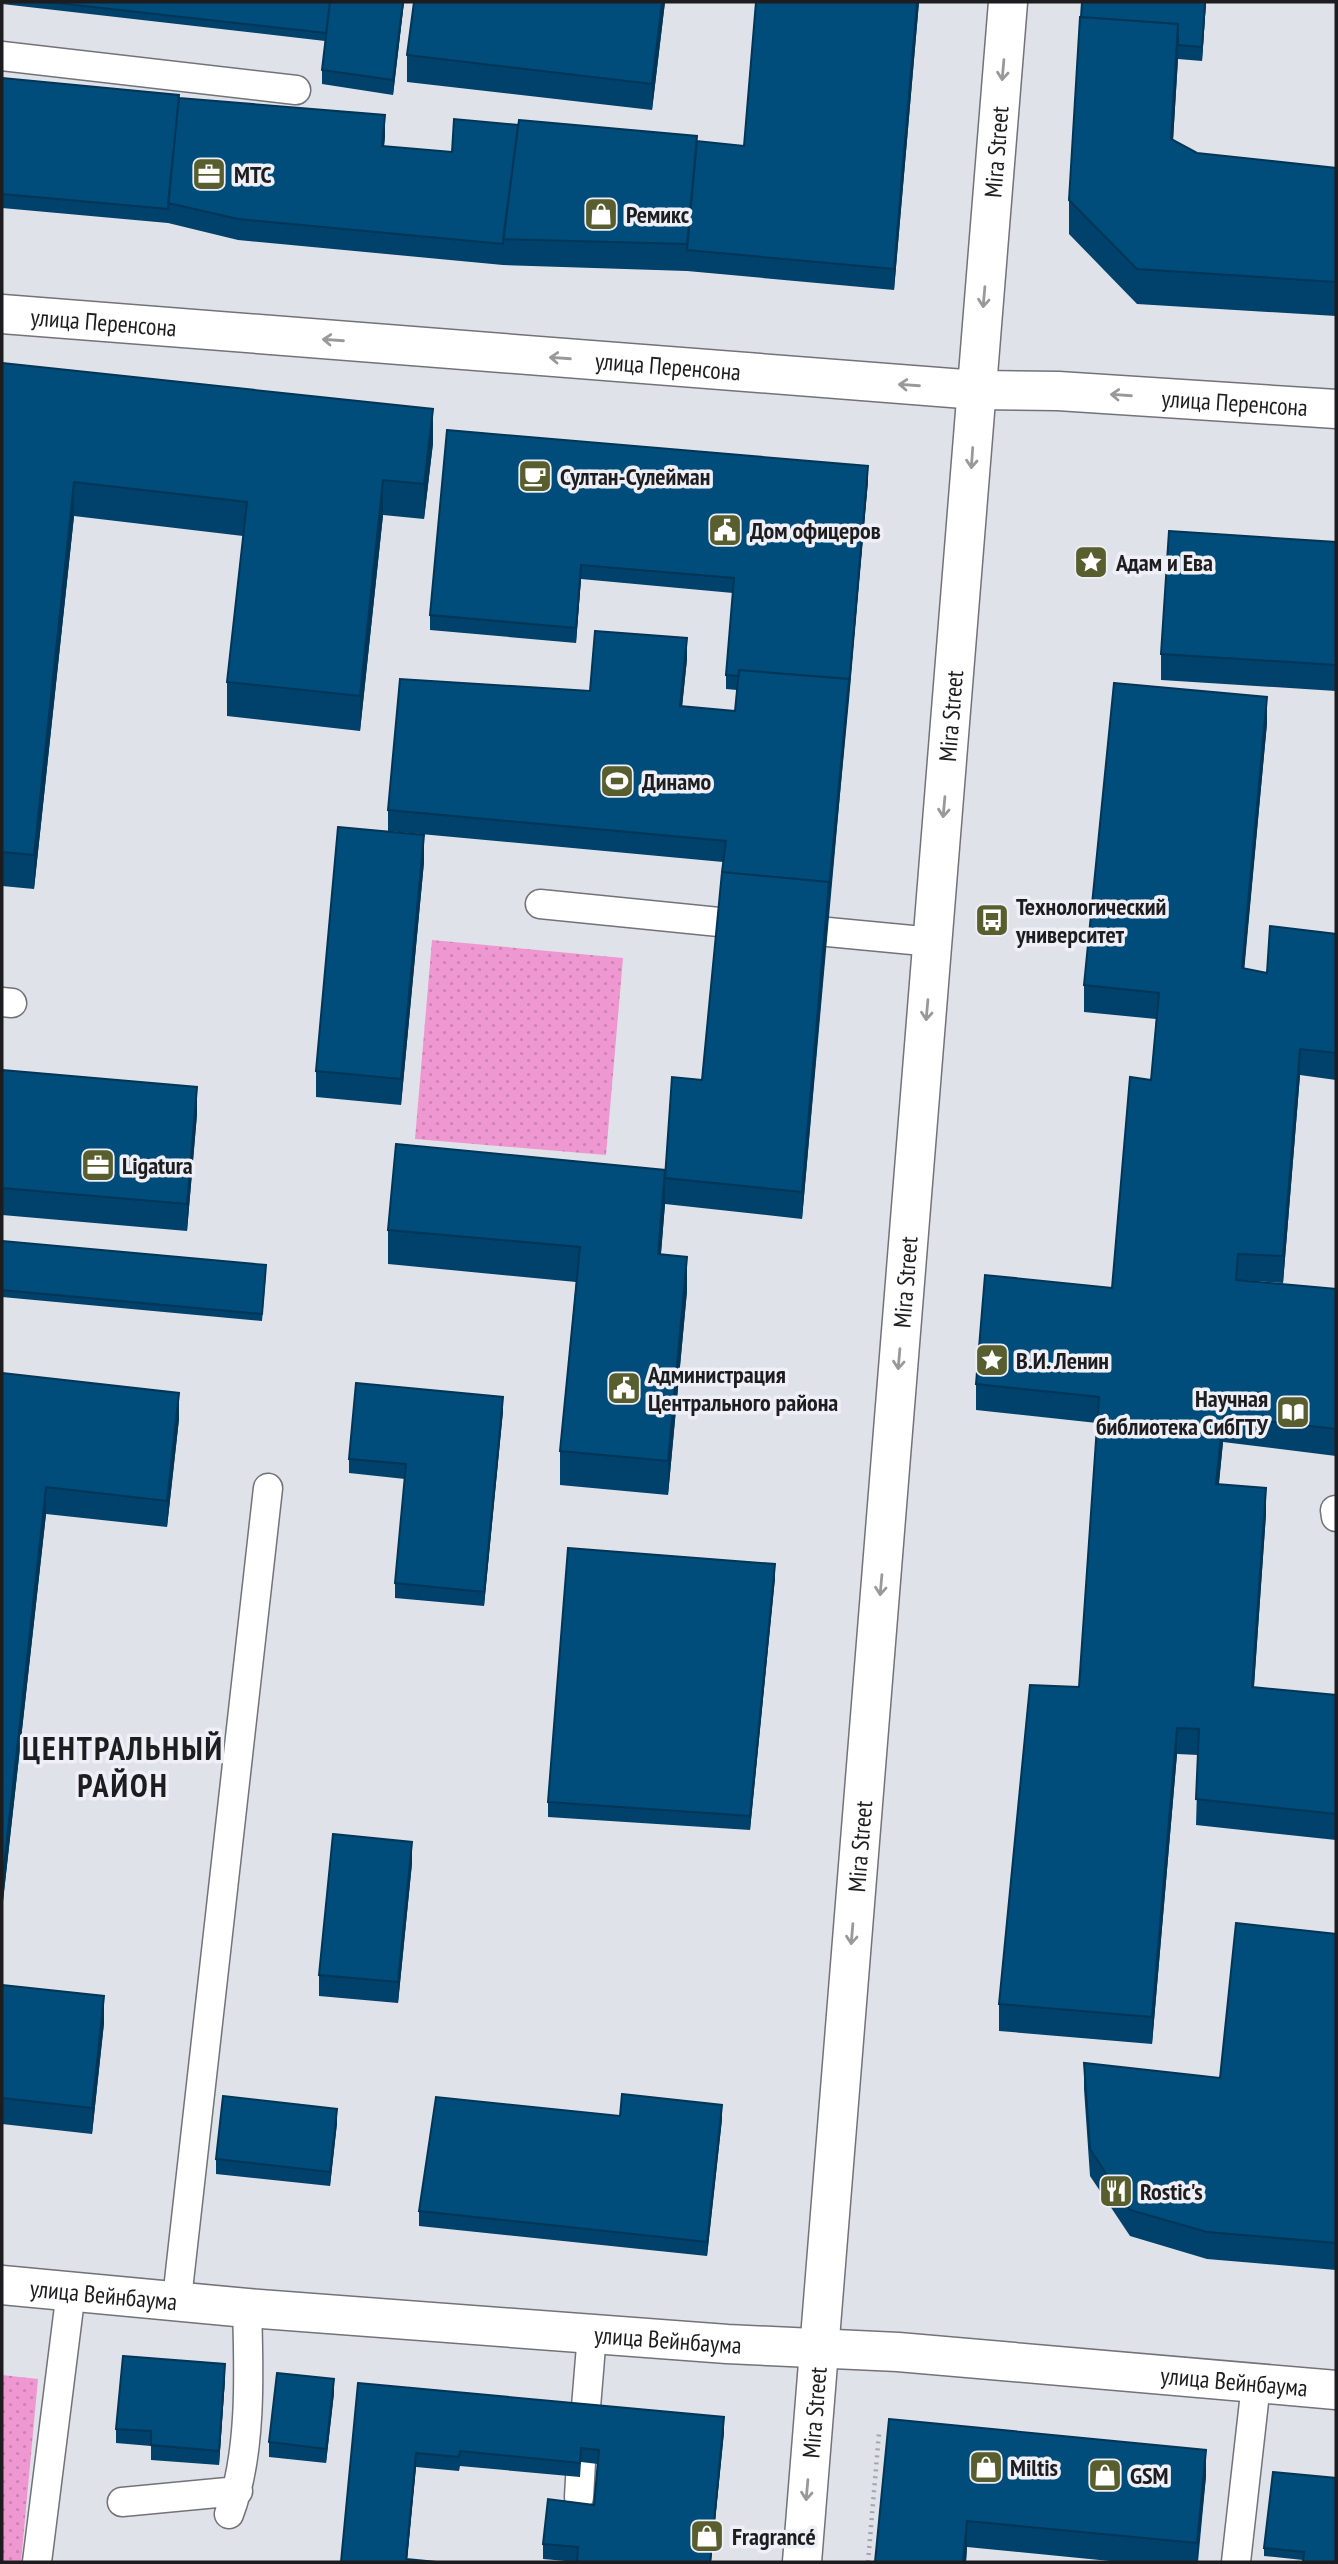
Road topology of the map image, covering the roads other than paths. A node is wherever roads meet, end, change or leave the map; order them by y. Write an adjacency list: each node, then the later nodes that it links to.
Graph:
1 (1009, 2): 5 (main road, Mira Street, one-way to 5)
2 (2, 56): 3 (lane)
3 (296, 90)
4 (2, 314): 5 (main road, улица Перенсона, one-way to 4)
5 (977, 390): 6 (main road, улица Перенсона, one-way to 5); 10 (main road, Mira Street, one-way to 10)
6 (1336, 409)
7 (540, 904): 8 (lane)
8 (719, 922)
9 (828, 932): 10 (lane)
10 (933, 942): 17 (main road, Mira Street, one-way to 17)
11 (268, 1488): 14 (lane)
12 (2, 2285): 13 (main road, улица Вейнбаума)
13 (71, 2291): 14 (main road, улица Вейнбаума); 24 (lane)
14 (177, 2299): 15 (main road, улица Вейнбаума)
15 (247, 2308): 16 (main road, улица Вейнбаума); 23 (lane)
16 (592, 2334): 17 (main road, улица Вейнбаума); 20 (lane)
17 (819, 2349): 18 (main road, улица Вейнбаума); 25 (main road, Mira Street, one-way to 25)
18 (1256, 2384): 19 (main road, улица Вейнбаума); 26 (lane)
19 (1336, 2390)
20 (585, 2419)
21 (581, 2462): 22 (lane)
22 (579, 2497)
23 (122, 2502)
24 (37, 2562)
25 (802, 2562)
26 (1236, 2562)

